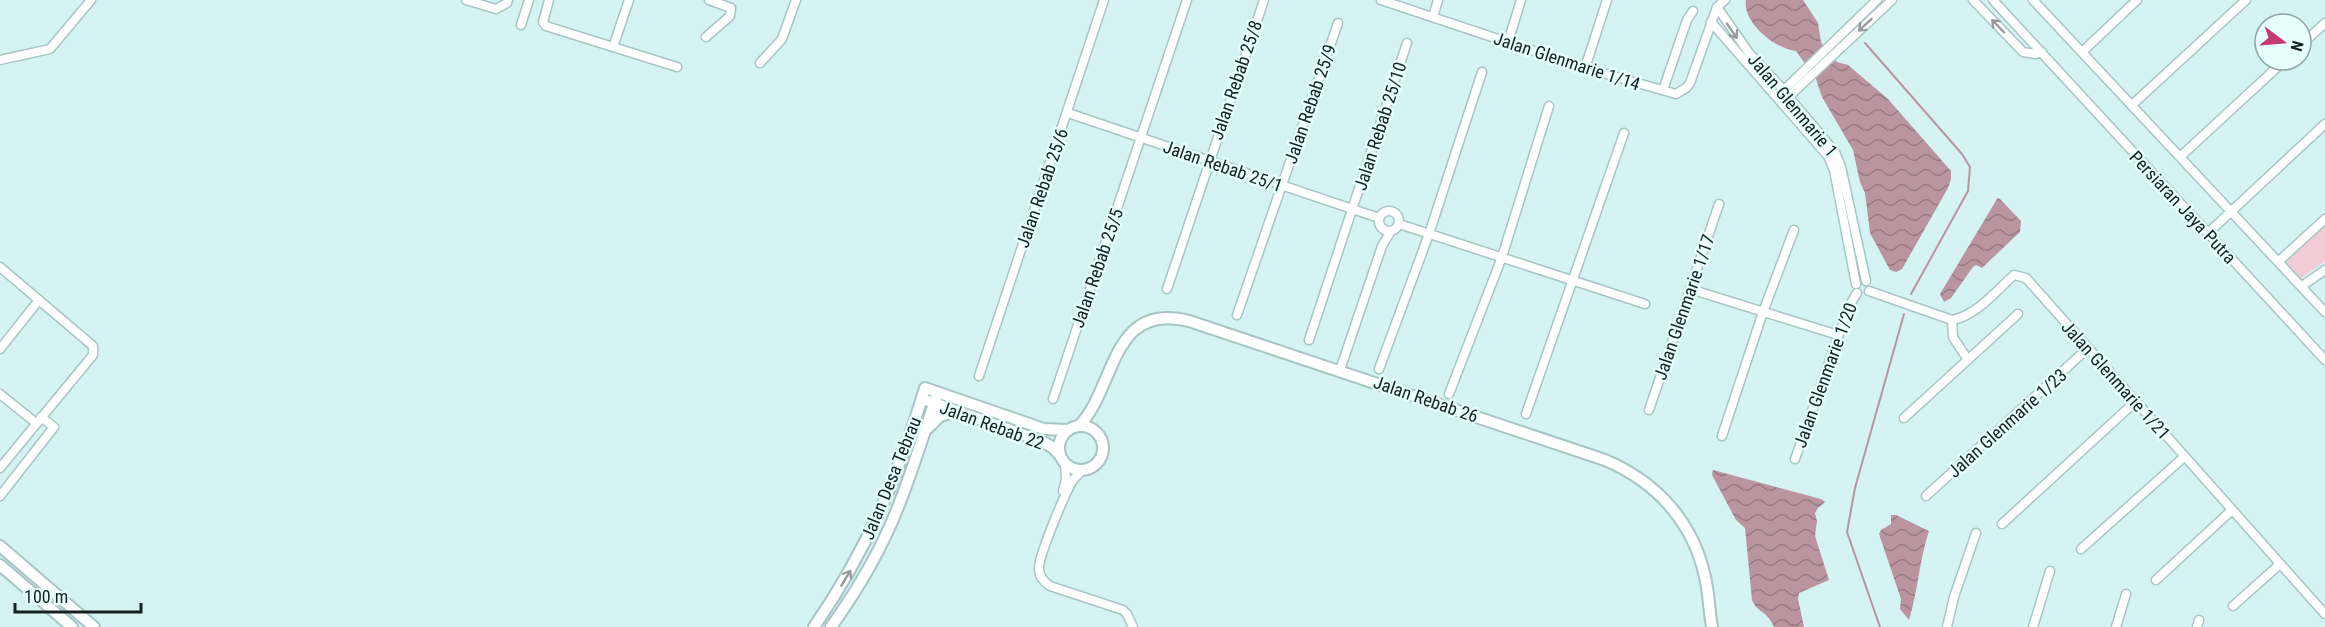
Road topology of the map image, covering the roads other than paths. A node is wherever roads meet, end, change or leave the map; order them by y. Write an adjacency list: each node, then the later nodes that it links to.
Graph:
1 (91, 0): 42 (street)
2 (466, 0): 3 (street)
3 (508, 0)
4 (529, 0): 30 (street)
5 (549, 0): 37 (street)
6 (629, 0): 37 (street)
7 (709, 0): 32 (street)
8 (796, 0): 43 (street)
9 (1104, 0): 52 (street, Jalan Rebab 25/6)
10 (1187, 0): 55 (street, Jalan Rebab 25/5)
11 (1264, 0): 57 (street, Jalan Rebab 25/8)
12 (1381, 0): 26 (street, Jalan Glenmarie 1/14)
13 (1438, 0): 26 (street)
14 (1521, 0): 34 (street)
15 (1607, 0): 45 (street)
16 (1725, 0): 24 (street)
17 (1877, 0): 38 (street)
18 (1892, 0): 38 (street, one-way to 38)
19 (1973, 0): 39 (street, one-way to 19)
20 (1993, 0): 39 (street, Persiaran Jaya Putra)
21 (2033, 0): 40 (street)
22 (2137, 0): 40 (street)
23 (2246, 0): 50 (street)
24 (1717, 7): 27 (street, Jalan Glenmarie 1/14); 41 (street, Jalan Glenmarie 1, one-way to 41)
25 (1693, 11): 48 (street)
26 (1433, 17): 34 (street, Jalan Glenmarie 1/14)
27 (1711, 22): 33 (street, Jalan Glenmarie 1/14); 35 (street, Jalan Glenmarie 1)
28 (1338, 23): 58 (street, Jalan Rebab 25/9)
29 (2325, 23): 31 (street)
30 (520, 25)
31 (2313, 34)
32 (706, 37)
33 (1705, 40): 35 (street); 48 (street, Jalan Glenmarie 1/14)
34 (1508, 42): 45 (street, Jalan Glenmarie 1/14)
35 (1727, 42): 41 (street, Jalan Glenmarie 1)
36 (1407, 43): 60 (street, Jalan Rebab 25/10)
37 (613, 47): 44 (street)
38 (1834, 48): 49 (street)
39 (2042, 52): 69 (street, Persiaran Jaya Putra)
40 (2082, 52): 50 (street)
41 (1746, 56): 49 (street, Jalan Glenmarie 1)
42 (0, 60)
43 (759, 63)
44 (676, 68)
45 (1584, 68): 48 (street, Jalan Glenmarie 1/14)
46 (1482, 72): 70 (street)
47 (2272, 72): 56 (street)
48 (1663, 90)
49 (1783, 96): 64 (street, Jalan Glenmarie 1)
50 (2132, 105): 56 (street)
51 (1550, 106): 72 (street)
52 (1068, 113): 55 (street, Jalan Rebab 25/1); 98 (street, Jalan Rebab 25/6)
53 (2325, 124): 61 (street)
54 (1624, 133): 76 (street)
55 (1141, 137): 57 (street, Jalan Rebab 25/1); 104 (street, Jalan Rebab 25/5)
56 (2181, 156): 61 (street)
57 (1209, 161): 58 (street, Jalan Rebab 25/1); 79 (street, Jalan Rebab 25/8)
58 (1282, 186): 60 (street, Jalan Rebab 25/1); 88 (street, Jalan Rebab 25/9)
59 (1719, 204): 80 (street, Jalan Glenmarie 1/17)
60 (1353, 210): 62 (street, Jalan Rebab 25/1); 91 (street, Jalan Rebab 25/10)
61 (2232, 211): 69 (street); 73 (street)
62 (1379, 218): 65 (street); 66 (street)
63 (2325, 219): 73 (street)
64 (1848, 223): 77 (street, Jalan Glenmarie 1); 81 (street, Jalan Glenmarie 1)
65 (1399, 224): 68 (street); 70 (street)
66 (1382, 228): 68 (street); 71 (street)
67 (1794, 230): 85 (street)
68 (1391, 231): 71 (street)
69 (2208, 233): 95 (street, Persiaran Jaya Putra)
70 (1429, 234): 72 (street); 96 (street)
71 (1382, 246): 97 (street)
72 (1502, 257): 76 (street); 102 (street)
73 (2279, 261): 78 (street)
74 (0, 267): 83 (street)
75 (2325, 270): 78 (street)
76 (1574, 281): 84 (street); 108 (street)
77 (1866, 281): 81 (street); 82 (street)
78 (2302, 286): 86 (street)
79 (1167, 289)
80 (1690, 289): 85 (street); 106 (street, Jalan Glenmarie 1/17)
81 (1856, 289): 82 (street); 90 (street, Jalan Glenmarie 1/20)
82 (1869, 291): 89 (street)
83 (39, 300): 92 (street); 110 (street)
84 (1645, 304)
85 (1763, 312): 90 (street); 114 (street)
86 (2325, 312)
87 (2018, 314): 94 (street)
88 (1238, 315)
89 (1952, 320): 93 (street, Jalan Glenmarie 1/21); 94 (street)
90 (1838, 335): 117 (street, Jalan Glenmarie 1/20)
91 (1309, 340)
92 (0, 349)
93 (2087, 349): 105 (street, Jalan Glenmarie 1/21); 122 (street, Jalan Glenmarie 1/23)
94 (1968, 360): 109 (street)
95 (2325, 360)
96 (1379, 369)
97 (1340, 370): 99 (street, Jalan Rebab 26); 134 (street, Jalan Rebab 26)
98 (979, 376)
99 (1100, 393): 111 (street, Jalan Rebab 26); 112 (street, Jalan Rebab 26)
100 (0, 394): 110 (street)
101 (924, 394): 103 (street, Jalan Rebab 22); 139 (street, Jalan Desa Tebrau, one-way to 101)
102 (1449, 394)
103 (936, 398): 107 (street, Jalan Rebab 22); 111 (street, Jalan Rebab 22); 113 (street, Jalan Desa Tebrau)
104 (1053, 399)
105 (2135, 402): 116 (street, Jalan Glenmarie 1/21); 125 (street)
106 (1649, 410)
107 (957, 411): 113 (street); 118 (street, Jalan Rebab 22)
108 (1526, 414)
109 (1904, 418)
110 (36, 423): 115 (street); 115 (street); 119 (street)
111 (1073, 428): 112 (street); 118 (street)
112 (1096, 432): 120 (street)
113 (923, 434): 140 (street, Jalan Desa Tebrau)
114 (1722, 436)
115 (42, 441): 121 (street)
116 (2184, 457): 124 (street, Jalan Glenmarie 1/21); 128 (street)
117 (1795, 459)
118 (1062, 460): 120 (street); 123 (street)
119 (0, 468)
120 (1083, 470): 123 (street)
121 (0, 495)
122 (1926, 496)
123 (1060, 507): 141 (street)
124 (2232, 510): 129 (street, Jalan Glenmarie 1/21); 132 (street)
125 (2002, 524)
126 (1976, 533): 144 (street)
127 (0, 546): 138 (street)
128 (2081, 549)
129 (2280, 564): 135 (street); 136 (street, Jalan Glenmarie 1/21)
130 (0, 565): 137 (street)
131 (2050, 571): 145 (street)
132 (2156, 580)
133 (2126, 594): 146 (street)
134 (1708, 606): 142 (street); 143 (street)
135 (2233, 606)
136 (2325, 614)
137 (72, 627)
138 (94, 627)
139 (814, 627)
140 (831, 627)
141 (1133, 627)
142 (1708, 627)
143 (1712, 627)
144 (1947, 627)
145 (2033, 627)
146 (2116, 627)

